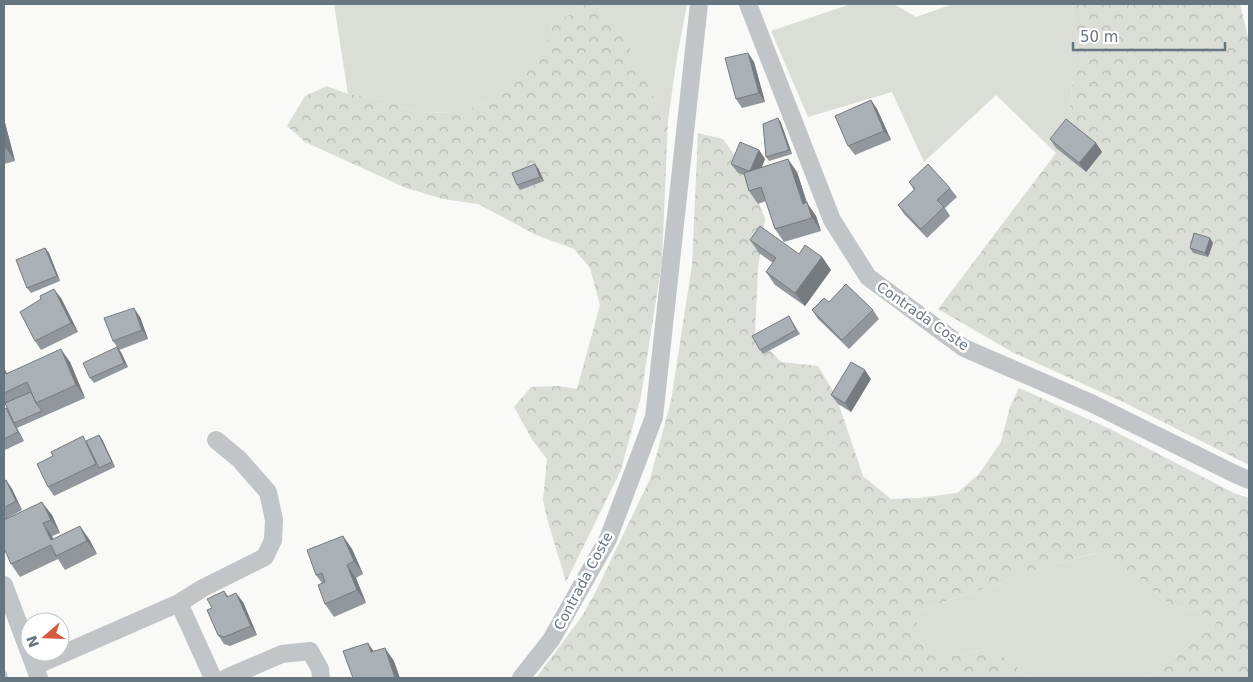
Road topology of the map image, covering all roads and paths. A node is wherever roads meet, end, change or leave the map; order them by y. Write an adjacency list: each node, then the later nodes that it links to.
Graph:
1 (699, 4): 11 (street, Contrada Coste)
2 (748, 4): 4 (street, Contrada Coste)
3 (216, 440): 6 (street)
4 (1249, 480)
5 (4, 585): 7 (street)
6 (179, 603): 7 (street); 8 (street)
7 (37, 672)
8 (213, 678)
9 (226, 678): 10 (street)
10 (320, 678)
11 (521, 678)

